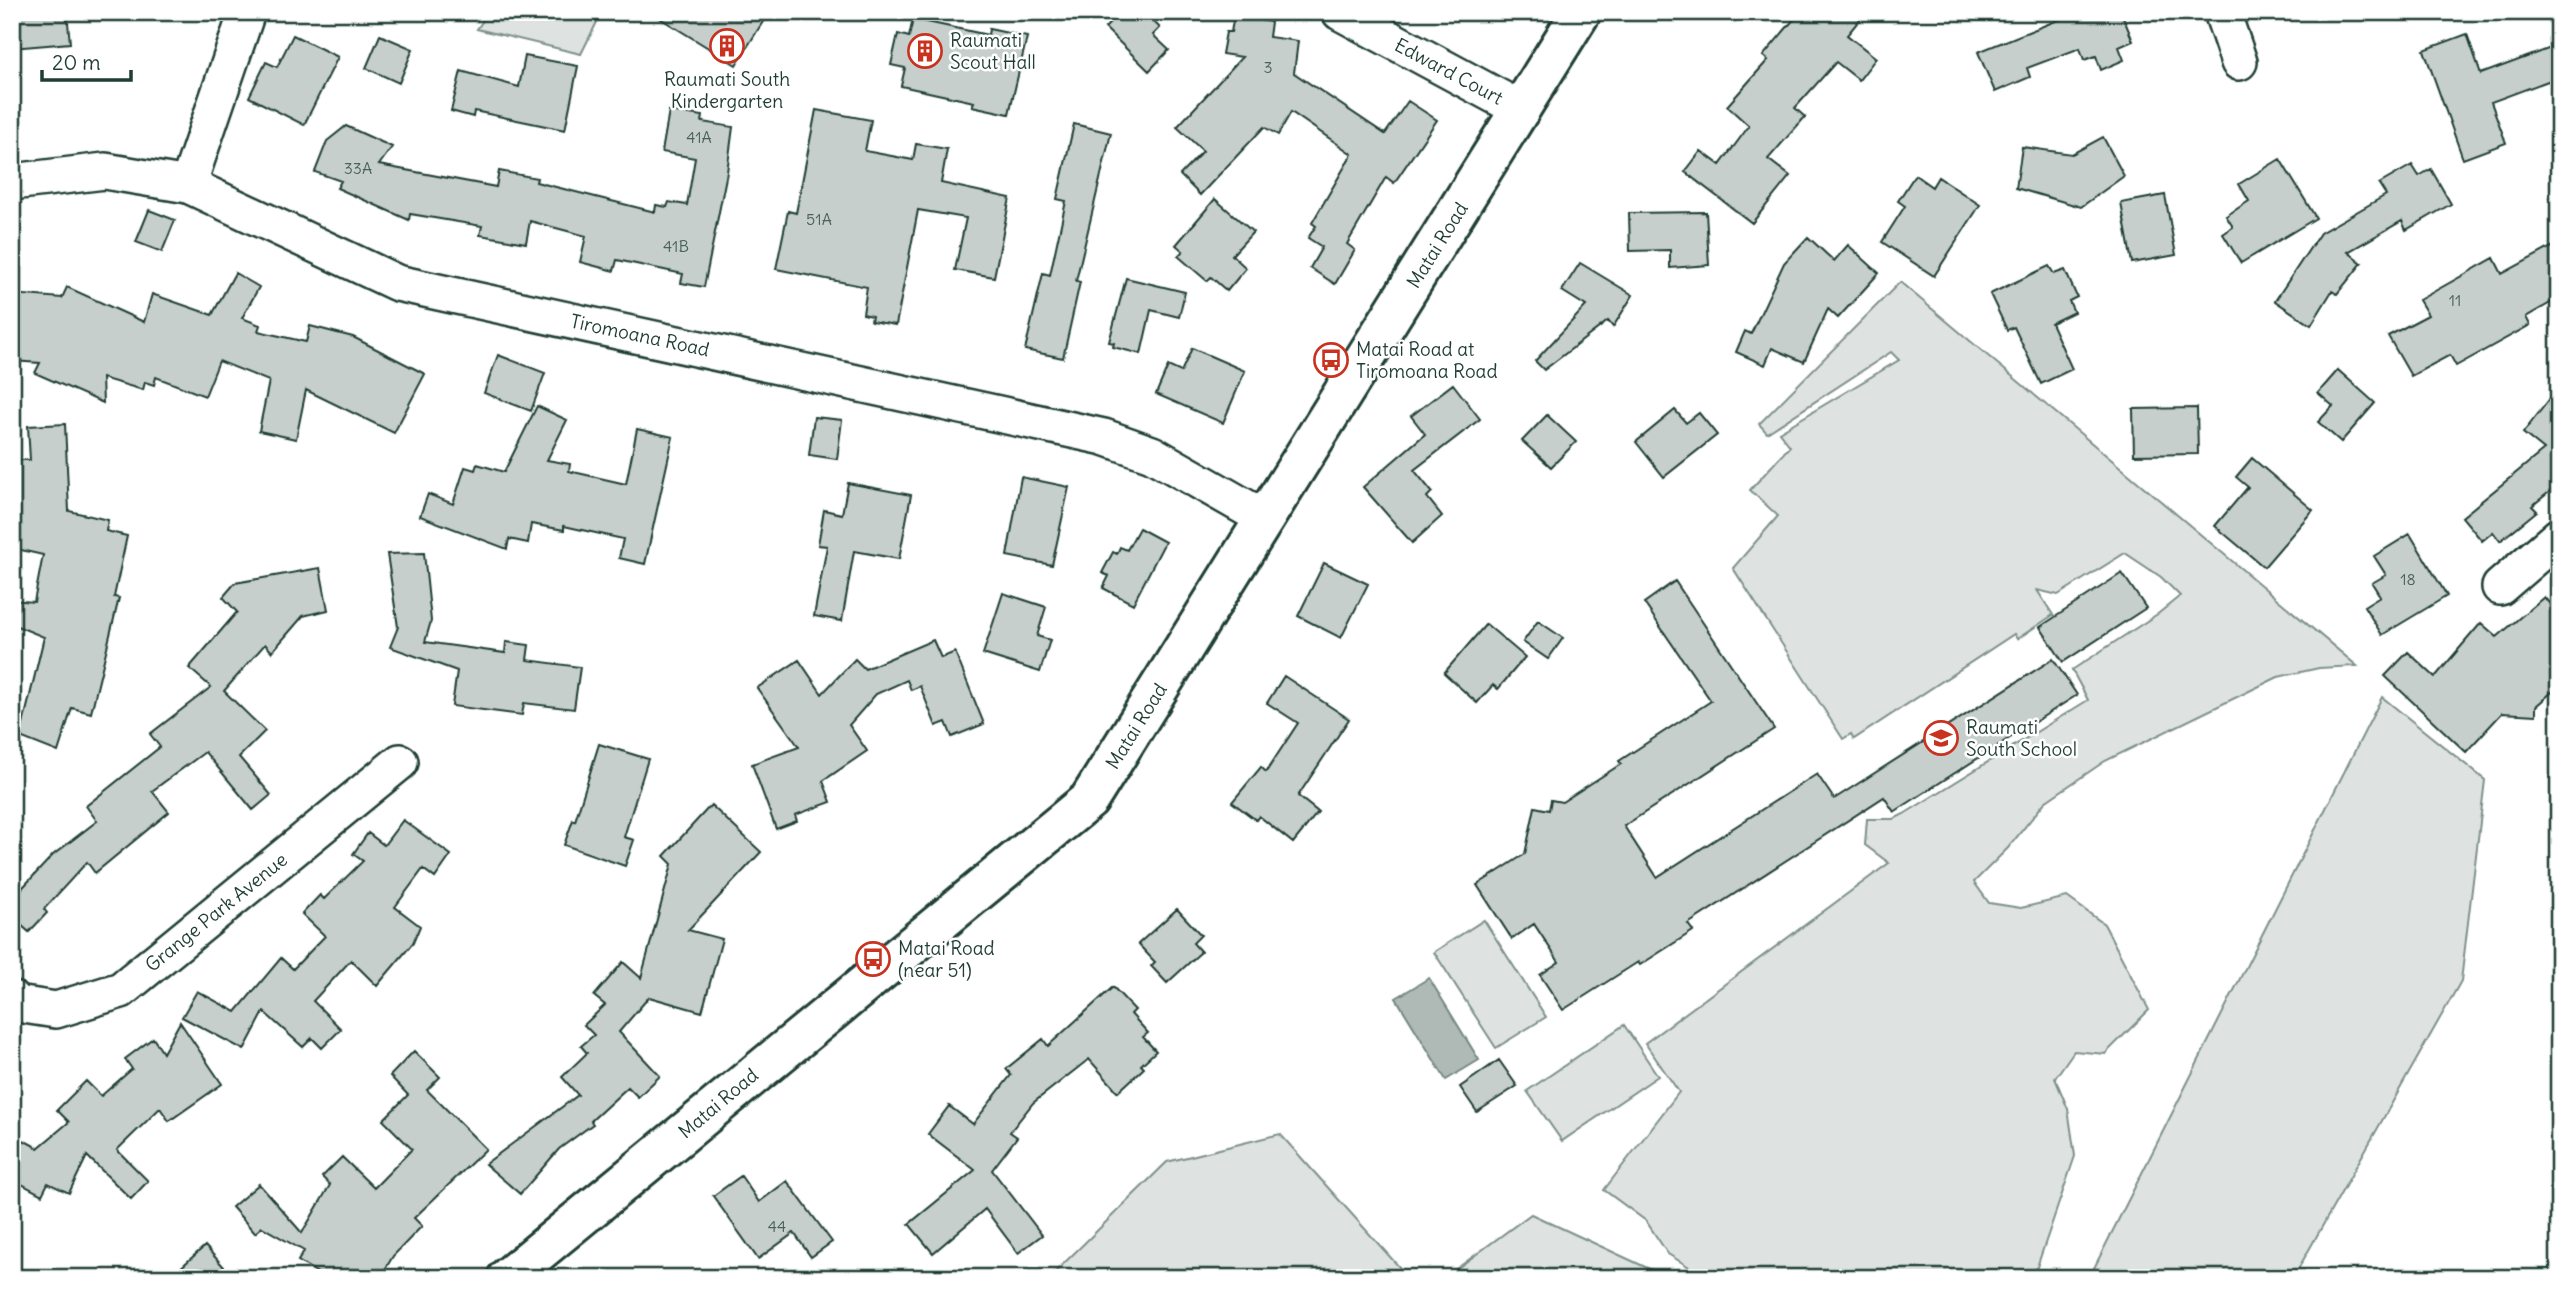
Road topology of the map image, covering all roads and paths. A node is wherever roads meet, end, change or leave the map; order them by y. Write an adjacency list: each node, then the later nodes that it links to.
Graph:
1 (247, 12): 8 (street)
2 (1339, 12): 6 (street, Edward Court)
3 (1581, 12): 6 (street, Matai Road)
4 (2222, 12): 5 (street)
5 (2239, 62)
6 (1522, 110): 9 (street, Matai Road)
7 (12, 182): 8 (street, Tiromoana Road)
8 (188, 185): 9 (street, Tiromoana Road)
9 (1266, 519): 14 (street, Matai Road)
10 (2559, 536): 11 (street)
11 (2500, 587)
12 (400, 762): 13 (street, Grange Park Avenue)
13 (12, 999)
14 (507, 1278)

